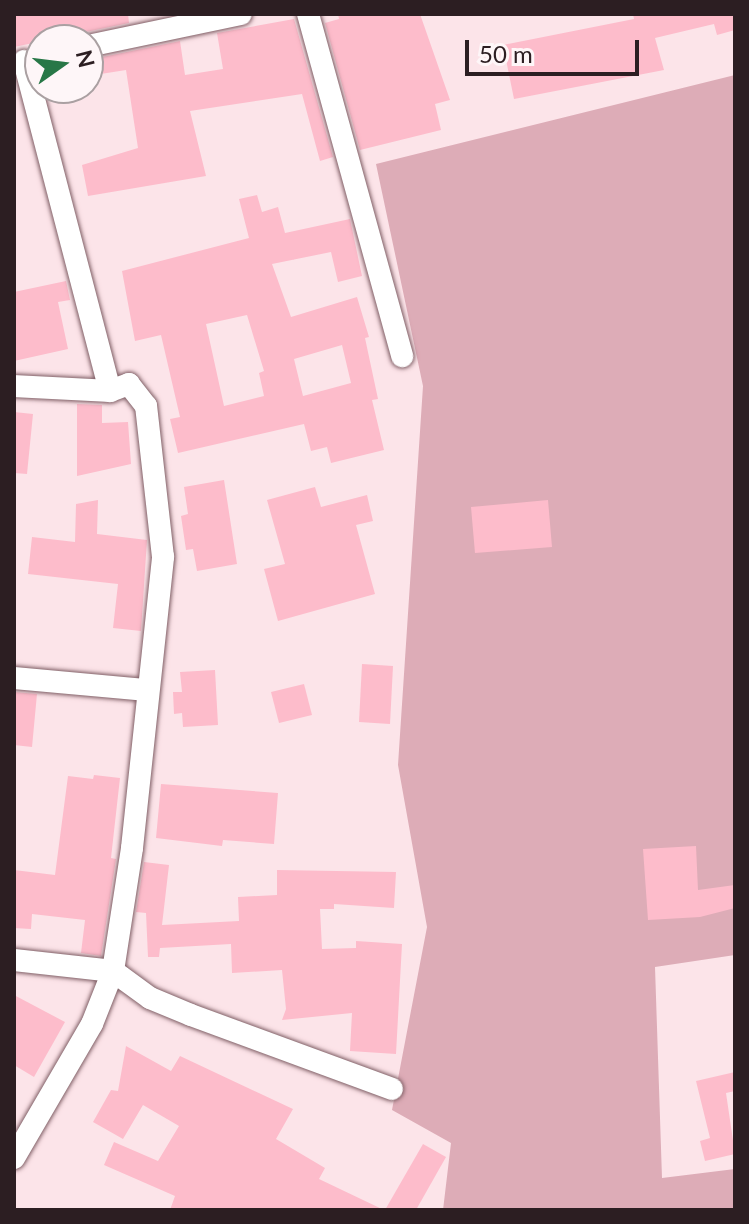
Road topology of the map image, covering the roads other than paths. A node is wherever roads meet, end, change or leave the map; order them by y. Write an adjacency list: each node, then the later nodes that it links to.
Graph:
1 (241, 14): 3 (street)
2 (308, 14): 5 (street)
3 (104, 43)
4 (37, 104): 7 (street)
5 (402, 356)
6 (14, 386): 7 (street)
7 (110, 391): 9 (street)
8 (14, 678): 9 (street)
9 (147, 690): 11 (street)
10 (14, 960): 11 (street)
11 (113, 971): 12 (street); 13 (street)
12 (392, 1089)
13 (14, 1158)

